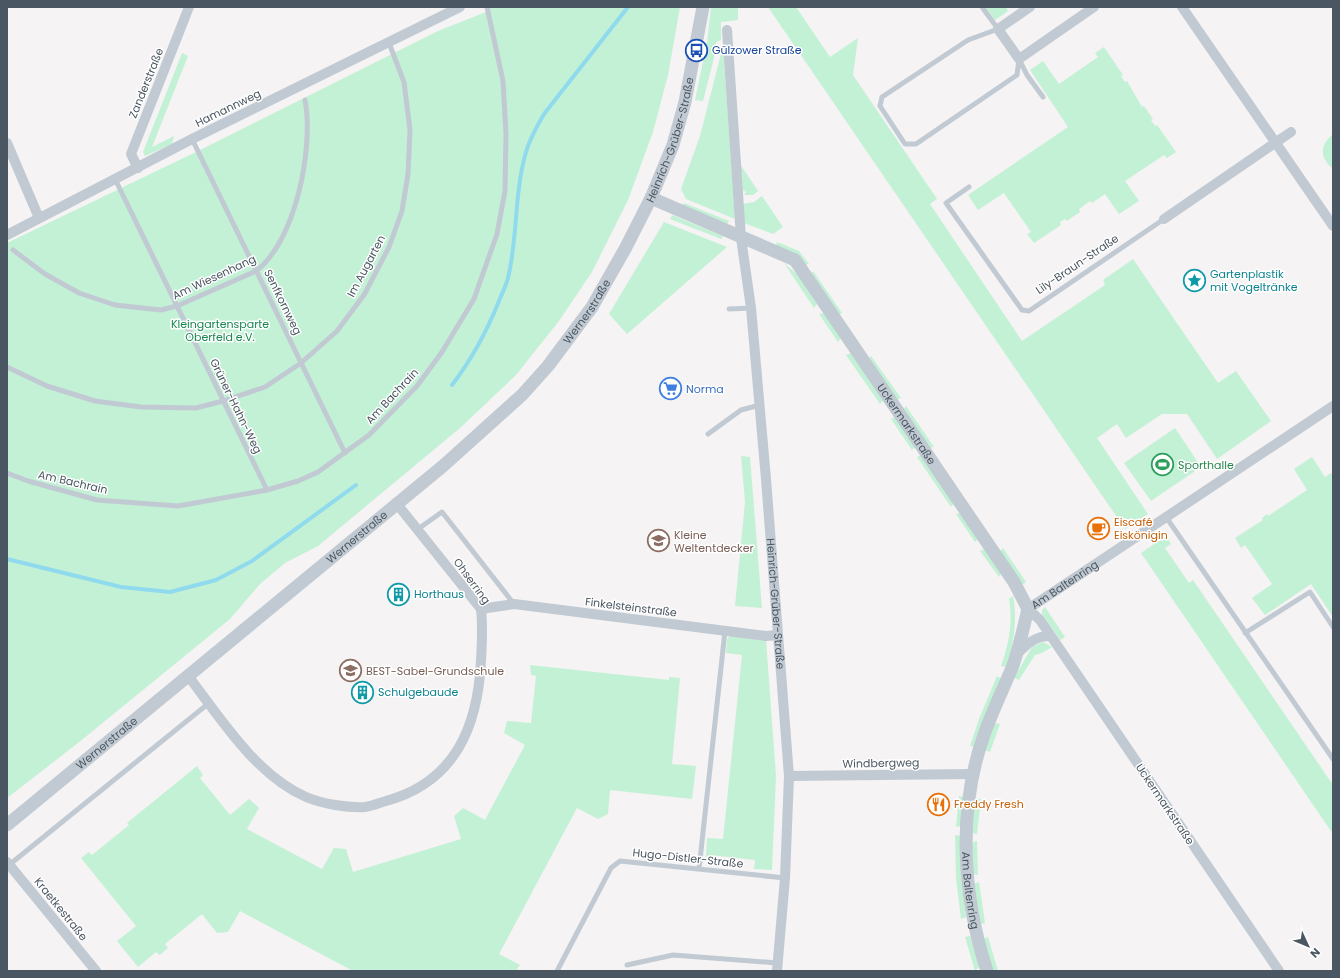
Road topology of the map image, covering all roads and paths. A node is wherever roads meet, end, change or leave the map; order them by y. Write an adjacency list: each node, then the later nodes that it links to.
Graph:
1 (189, 7): 19 (street, Zanderstraße)
2 (460, 7): 11 (street, Hamannweg)
3 (487, 7): 39 (lane, Am Bachrain)
4 (703, 7): 22 (street, Heinrich-Grüber-Straße)
5 (982, 7): 9 (lane)
6 (1030, 7): 9 (street)
7 (1094, 7): 12 (street)
8 (1182, 7): 17 (street)
9 (998, 29): 12 (street); 12 (lane)
10 (727, 30): 27 (street, Heinrich-Grüber-Straße)
11 (388, 43): 16 (street, Hamannweg); 33 (lane, Im Augarten)
12 (1019, 59): 13 (lane)
13 (1043, 97)
14 (305, 100): 29 (lane, Am Wiesenhang)
15 (1291, 132): 17 (street, Lily-Braun-Straße)
16 (192, 139): 19 (street, Hamannweg); 29 (lane, Senfkornweg)
17 (1275, 143): 24 (street, Lily-Braun-Straße); 25 (street)
18 (7, 144): 23 (street)
19 (138, 168): 20 (street, Hamannweg)
20 (115, 179): 23 (street, Hamannweg); 30 (lane, Grüner-Hahn-Weg)
21 (969, 187): 24 (lane, Lily-Braun-Straße)
22 (650, 198): 27 (street, Heinrich-Grüber-Straße); 42 (street, Wernerstraße)
23 (39, 218): 26 (street, Hamannweg)
24 (1164, 219)
25 (1333, 226)
26 (7, 235)
27 (741, 238): 31 (street, Heinrich-Grüber-Straße); 47 (street, Uckermarkstraße)
28 (13, 250): 30 (lane, Am Wiesenhang)
29 (256, 271): 30 (lane, Am Wiesenhang); 33 (lane, Senfkornweg)
30 (176, 306): 35 (lane, Grüner-Hahn-Weg)
31 (751, 308): 32 (lane); 36 (street, Heinrich-Grüber-Straße)
32 (729, 309)
33 (301, 363): 35 (lane, Im Augarten); 39 (lane, Senfkornweg)
34 (7, 367): 35 (lane, Im Augarten)
35 (223, 401): 41 (lane, Grüner-Hahn-Weg)
36 (760, 405): 38 (lane); 51 (street, Heinrich-Grüber-Straße)
37 (1333, 406): 43 (street, Am Baltenring)
38 (708, 434)
39 (345, 453): 41 (lane, Am Bachrain)
40 (7, 473): 41 (lane, Am Bachrain)
41 (267, 490)
42 (397, 504): 44 (street, Ohserring); 54 (street, Wernerstraße)
43 (1166, 517): 47 (street, Am Baltenring); 50 (lane)
44 (418, 529): 45 (lane); 46 (street, Ohserring)
45 (514, 604): 46 (street, Finkelsteinstraße); 49 (street, Finkelsteinstraße)
46 (480, 609): 55 (street, Ohserring)
47 (1028, 609): 52 (street, Uckermarkstraße); 53 (street, Am Baltenring)
48 (1333, 626): 50 (lane)
49 (725, 630): 51 (street, Finkelsteinstraße); 61 (lane)
50 (1245, 633): 56 (lane)
51 (778, 635): 58 (street, Heinrich-Grüber-Straße)
52 (1050, 636): 53 (street); 68 (street, Uckermarkstraße)
53 (1017, 654): 57 (street, Am Baltenring)
54 (189, 676): 55 (street, Ohserring); 59 (street, Wernerstraße)
55 (209, 703): 60 (lane)
56 (1333, 759)
57 (973, 774): 58 (street, Windbergweg); 67 (street, Am Baltenring)
58 (789, 776): 62 (street, Heinrich-Grüber-Straße)
59 (7, 825)
60 (8, 864): 65 (street, Kraetkestraße)
61 (699, 869): 62 (lane, Hugo-Distler-Straße); 66 (lane, Hugo-Distler-Straße)
62 (785, 878): 64 (street, Heinrich-Grüber-Straße)
63 (627, 965): 64 (lane)
64 (777, 967)
65 (96, 971)
66 (557, 971)
67 (987, 971)
68 (1279, 971)

